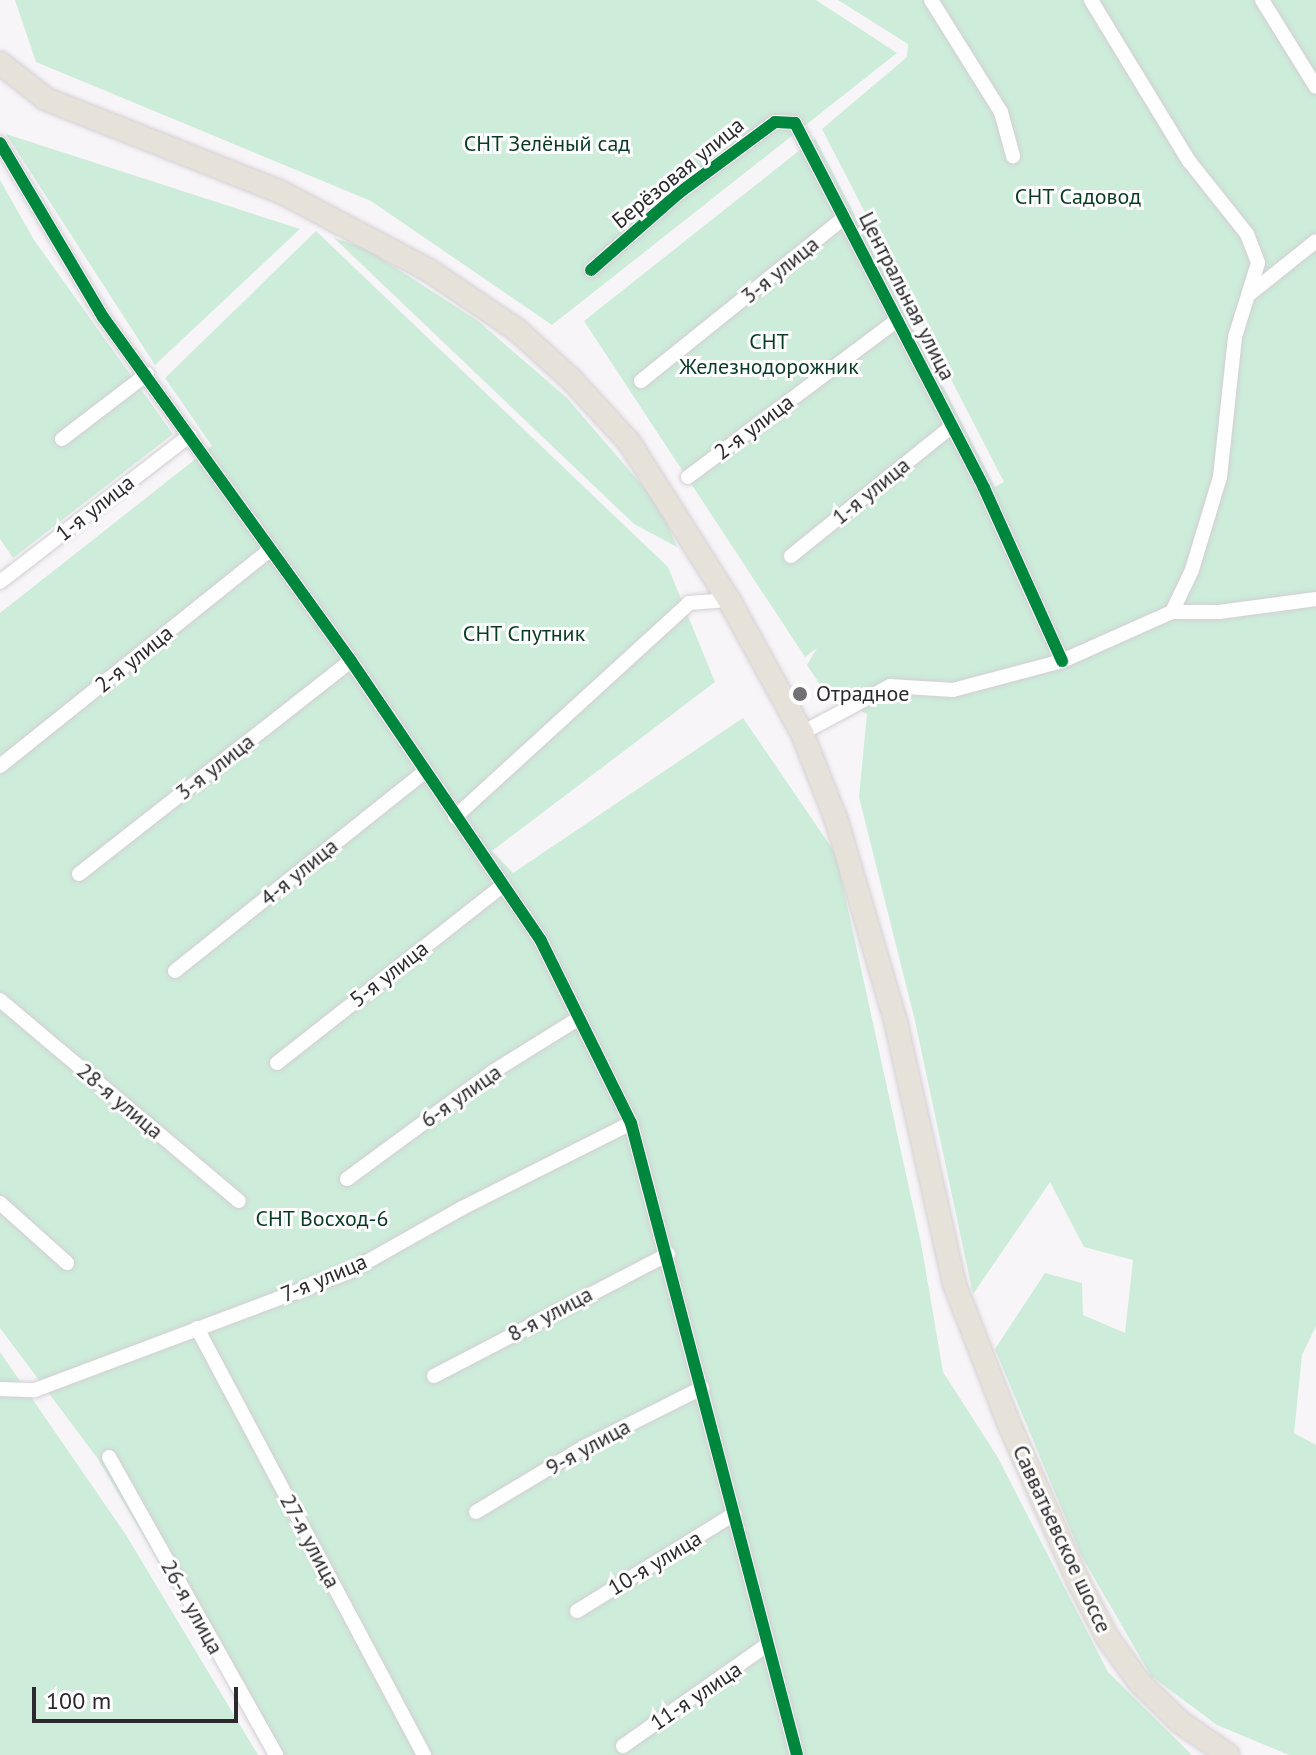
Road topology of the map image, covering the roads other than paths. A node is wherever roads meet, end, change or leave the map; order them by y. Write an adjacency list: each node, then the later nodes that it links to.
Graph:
1 (931, 0): 8 (street)
2 (1091, 0): 12 (street)
3 (1262, 0): 5 (street)
4 (0, 63): 24 (main road, Савватьевское шоссе)
5 (1316, 87)
6 (795, 123): 9 (street, Центральная улица); 11 (street, Берёзовая улица)
7 (0, 143): 14 (street)
8 (1013, 156)
9 (844, 218): 13 (street, Центральная улица); 15 (street, 3-я улица)
10 (1316, 241): 12 (street)
11 (591, 270)
12 (1251, 294): 25 (street)
13 (897, 320): 16 (street, Центральная улица); 19 (street, 2-я улица)
14 (147, 374): 17 (street); 18 (street)
15 (641, 381)
16 (952, 426): 21 (street, 1-я улица); 27 (street, Центральная улица)
17 (190, 435): 20 (street); 22 (street, 1-я улица)
18 (62, 439)
19 (688, 477)
20 (268, 551): 26 (street); 29 (street, 2-я улица)
21 (791, 556)
22 (0, 582)
23 (1316, 599): 25 (street)
24 (729, 600): 28 (main road, Савватьевское шоссе); 31 (street)
25 (1172, 612): 27 (street)
26 (351, 661): 30 (street); 32 (street, 3-я улица)
27 (1062, 661): 28 (street)
28 (802, 733): 57 (main road, Савватьевское шоссе)
29 (0, 766)
30 (424, 772): 31 (street); 34 (street, 4-я улица)
31 (455, 817): 33 (street)
32 (79, 874)
33 (502, 886): 36 (street); 37 (street, 5-я улица)
34 (175, 971)
35 (0, 1000): 40 (street, 28-я улица)
36 (579, 1018): 38 (street); 39 (street, 6-я улица)
37 (277, 1063)
38 (631, 1123): 42 (street); 44 (street, 7-я улица)
39 (347, 1179)
40 (239, 1201)
41 (0, 1203): 43 (street)
42 (668, 1254): 45 (street, 8-я улица); 46 (street)
43 (67, 1263)
44 (197, 1328): 47 (street, 7-я улица); 55 (street, 27-я улица)
45 (434, 1376)
46 (702, 1388): 49 (street, 9-я улица); 50 (street)
47 (0, 1389)
48 (109, 1457): 54 (street, 26-я улица)
49 (476, 1512)
50 (734, 1514): 51 (street, 10-я улица); 52 (street)
51 (577, 1611)
52 (768, 1644): 53 (street, 11-я улица); 56 (street)
53 (623, 1746)
54 (276, 1755)
55 (424, 1755)
56 (797, 1755)
57 (1228, 1755)

